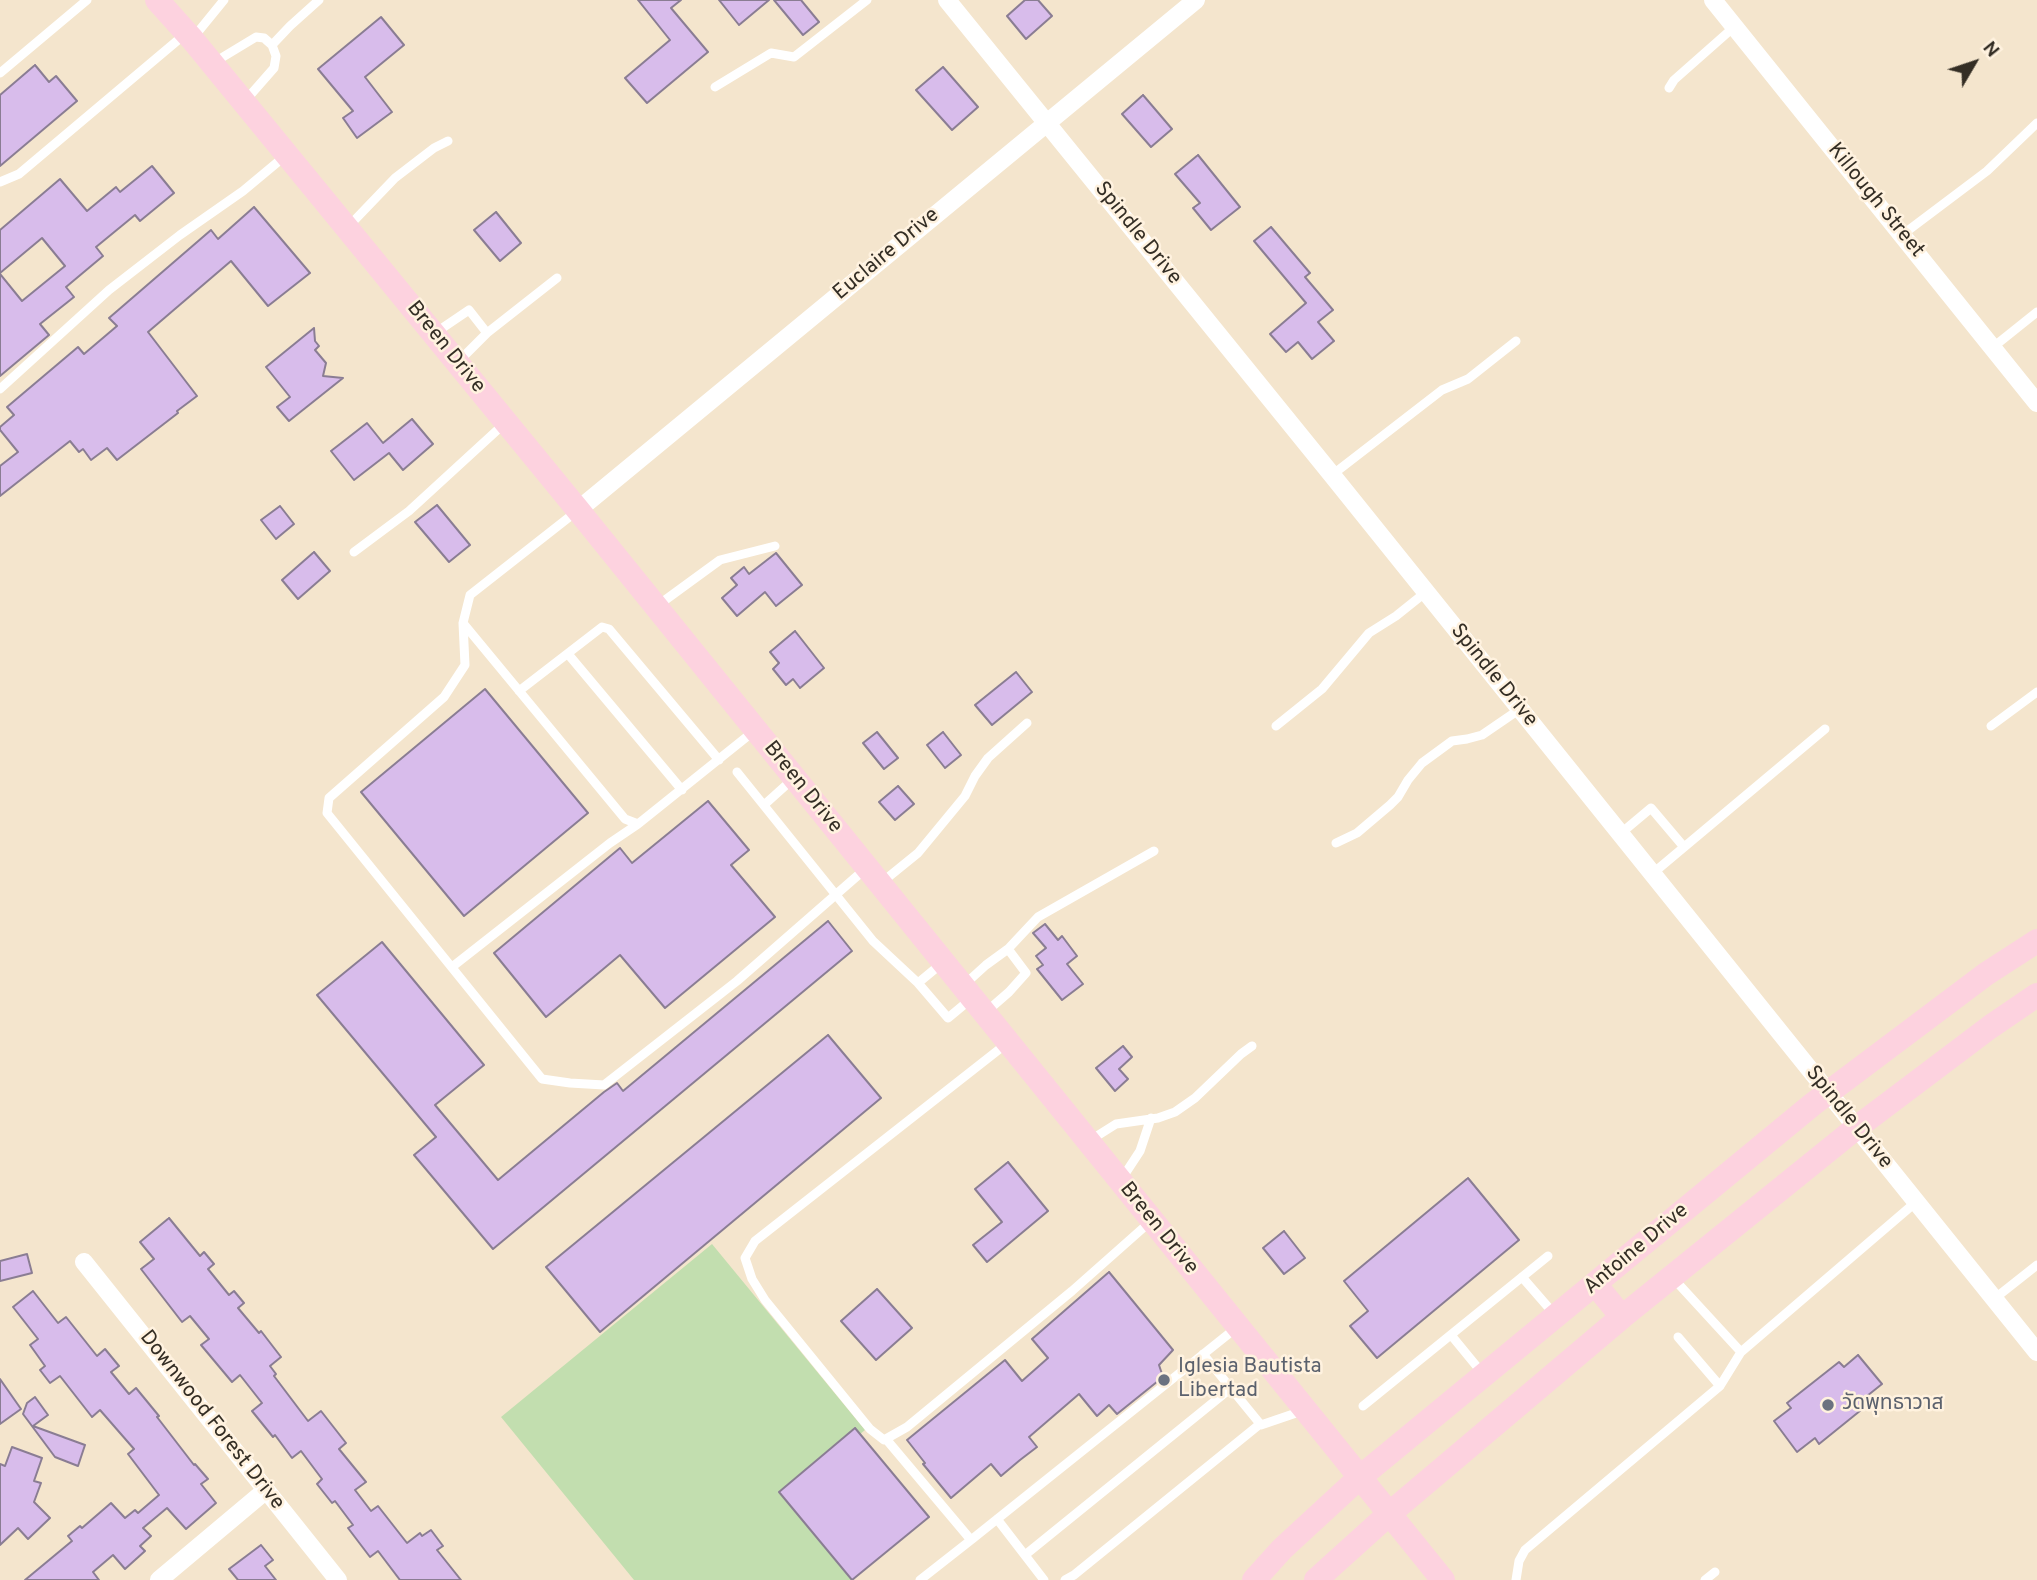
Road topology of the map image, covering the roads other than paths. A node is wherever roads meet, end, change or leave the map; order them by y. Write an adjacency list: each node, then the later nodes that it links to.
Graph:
1 (87, 0): 13 (lane)
2 (157, 0): 10 (street, Breen Drive)
3 (225, 0): 10 (lane)
4 (319, 0): 11 (lane)
5 (867, 0): 14 (lane)
6 (947, 0): 17 (street, Spindle Drive)
7 (1196, 0): 17 (street, Euclaire Drive)
8 (1713, 0): 9 (street, Killough Street)
9 (1734, 27): 15 (lane); 23 (street, Killough Street)
10 (189, 36): 12 (street, Breen Drive); 21 (lane)
11 (272, 45): 12 (lane); 16 (lane)
12 (212, 64): 16 (street, Breen Drive)
13 (0, 73)
14 (715, 86)
15 (1669, 88)
16 (244, 103): 20 (street, Breen Drive)
17 (1047, 123): 34 (street, Spindle Drive); 35 (street, Euclaire Drive)
18 (2037, 123): 23 (lane)
19 (448, 141): 22 (lane)
20 (287, 155): 22 (street, Breen Drive); 31 (lane)
21 (0, 182)
22 (347, 228): 27 (street, Breen Drive)
23 (1902, 235): 29 (street, Killough Street)
24 (556, 278): 26 (lane)
25 (2037, 312): 29 (lane)
26 (487, 333): 27 (lane); 30 (lane)
27 (433, 334): 30 (street, Breen Drive)
28 (1516, 341): 34 (lane)
29 (1992, 348): 32 (street, Killough Street)
30 (457, 363): 33 (street, Breen Drive)
31 (0, 389)
32 (2037, 403)
33 (506, 422): 35 (street, Breen Drive); 37 (lane)
34 (1332, 475): 38 (street, Spindle Drive)
35 (578, 510): 39 (street, Breen Drive); 40 (lane)
36 (775, 546): 39 (lane)
37 (354, 552)
38 (1426, 592): 44 (street, Spindle Drive); 46 (lane)
39 (656, 607): 49 (street, Breen Drive)
40 (463, 622): 42 (lane); 66 (lane)
41 (568, 654): 42 (lane); 50 (lane); 53 (lane)
42 (519, 691): 55 (lane)
43 (2037, 692): 47 (lane)
44 (1520, 709): 56 (street, Spindle Drive); 57 (lane)
45 (1027, 723): 61 (lane)
46 (1276, 726)
47 (1992, 726)
48 (1825, 729): 58 (lane)
49 (756, 730): 50 (lane); 52 (street, Breen Drive)
50 (719, 760): 53 (lane)
51 (737, 772): 54 (lane)
52 (794, 778): 54 (lane); 61 (street, Breen Drive)
53 (682, 790): 55 (lane)
54 (764, 805): 62 (lane)
55 (638, 824): 66 (lane)
56 (1620, 834): 58 (lane); 60 (street, Spindle Drive)
57 (1336, 843)
58 (1684, 848): 60 (lane)
59 (1154, 851): 64 (lane)
60 (1652, 874): 72 (street, Spindle Drive)
61 (873, 876): 62 (lane); 65 (street, Breen Drive)
62 (836, 894): 66 (lane); 67 (lane)
63 (2037, 941): 72 (street, Antoine Drive)
64 (1008, 949): 69 (lane); 69 (lane)
65 (943, 963): 67 (lane); 69 (street, Breen Drive)
66 (452, 967)
67 (918, 983): 69 (lane)
68 (2037, 995): 74 (street, Antoine Drive)
69 (973, 999): 70 (street, Breen Drive)
70 (1008, 1043): 75 (street, Breen Drive); 100 (lane)
71 (1252, 1046): 73 (lane)
72 (1827, 1092): 74 (street, Spindle Drive); 84 (street, Antoine Drive)
73 (1151, 1118): 75 (lane); 76 (lane)
74 (1856, 1128): 77 (street, Spindle Drive); 82 (street, Antoine Drive)
75 (1087, 1142): 76 (street, Breen Drive)
76 (1120, 1182): 78 (street, Breen Drive)
77 (1916, 1202): 85 (street, Spindle Drive); 91 (lane)
78 (1152, 1221): 88 (street, Breen Drive); 100 (lane)
79 (1548, 1256): 83 (lane)
80 (84, 1262): 102 (street, Downwood Forest Drive)
81 (2037, 1265): 85 (lane)
82 (1672, 1276): 87 (street, Antoine Drive); 91 (lane)
83 (1522, 1277): 86 (lane); 89 (lane)
84 (1595, 1284): 86 (street, Antoine Drive); 87 (street)
85 (1994, 1299): 92 (street, Spindle Drive)
86 (1556, 1317): 94 (street, Antoine Drive)
87 (1622, 1317): 103 (street, Antoine Drive)
88 (1237, 1327): 93 (lane); 98 (street, Breen Drive)
89 (1451, 1335): 94 (lane); 97 (lane)
90 (1678, 1337): 95 (lane)
91 (1741, 1352): 95 (lane)
92 (2037, 1352)
93 (1203, 1353): 96 (lane); 104 (lane)
94 (1484, 1376): 101 (street, Antoine Drive)
95 (1720, 1386): 116 (lane)
96 (1231, 1388): 99 (lane); 106 (lane)
97 (1363, 1406)
98 (1304, 1410): 99 (lane); 101 (street, Breen Drive)
99 (1260, 1424): 112 (lane)
100 (886, 1439): 105 (lane)
101 (1359, 1478): 103 (street, Breen Drive); 113 (street, Antoine Drive)
102 (265, 1491): 108 (street); 109 (street, Downwood Forest Drive)
103 (1389, 1514): 114 (street, Antoine Drive); 115 (street, Breen Drive)
104 (997, 1519): 105 (lane); 106 (lane)
105 (971, 1539): 110 (lane)
106 (1025, 1555): 111 (lane)
107 (1715, 1572): 117 (lane)
108 (159, 1580)
109 (338, 1580)
110 (920, 1580)
111 (1044, 1580)
112 (1065, 1580)
113 (1254, 1580)
114 (1316, 1580)
115 (1443, 1580)
116 (1516, 1580)
117 (1705, 1580)

